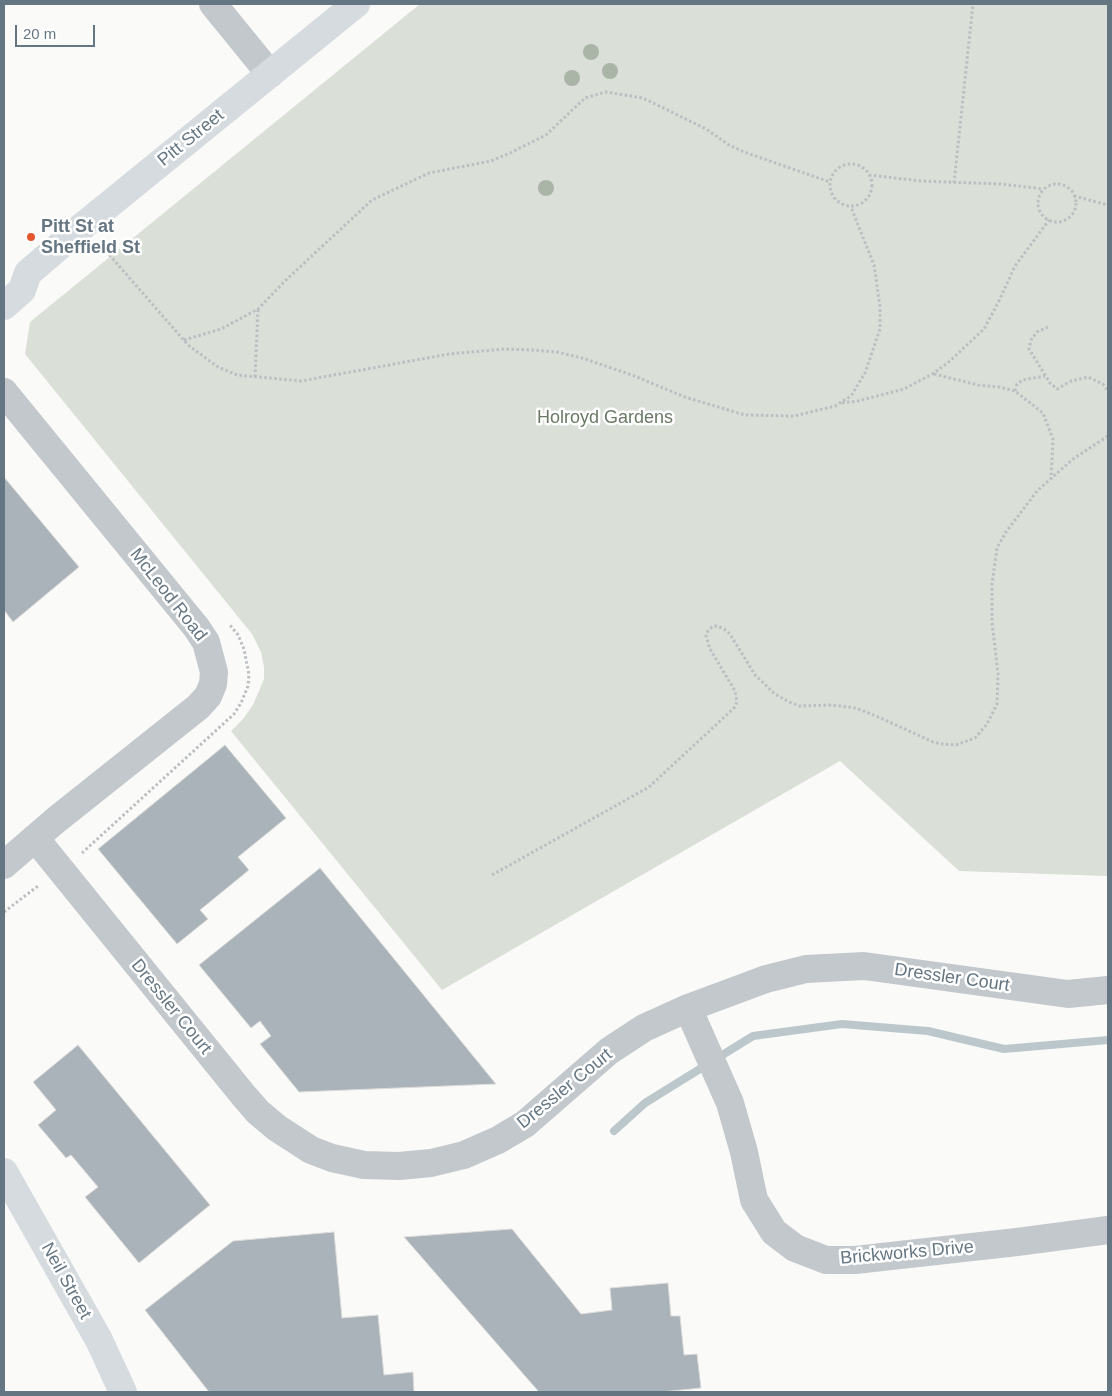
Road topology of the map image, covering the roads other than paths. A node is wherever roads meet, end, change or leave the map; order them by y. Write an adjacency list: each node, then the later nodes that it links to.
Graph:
1 (213, 4): 3 (street)
2 (356, 4): 3 (main road, Pitt Street)
3 (270, 74): 4 (main road, Pitt Street)
4 (16, 276): 5 (main road, Pitt Street)
5 (4, 306)
6 (4, 392): 7 (street, McLeod Road)
7 (35, 838): 8 (street, McLeod Road); 10 (street, Dressler Court)
8 (4, 865)
9 (1108, 990): 10 (street, Dressler Court)
10 (688, 1008): 12 (street, Brickworks Drive)
11 (4, 1172): 13 (main road, Neil Street)
12 (1108, 1230)
13 (123, 1392)

